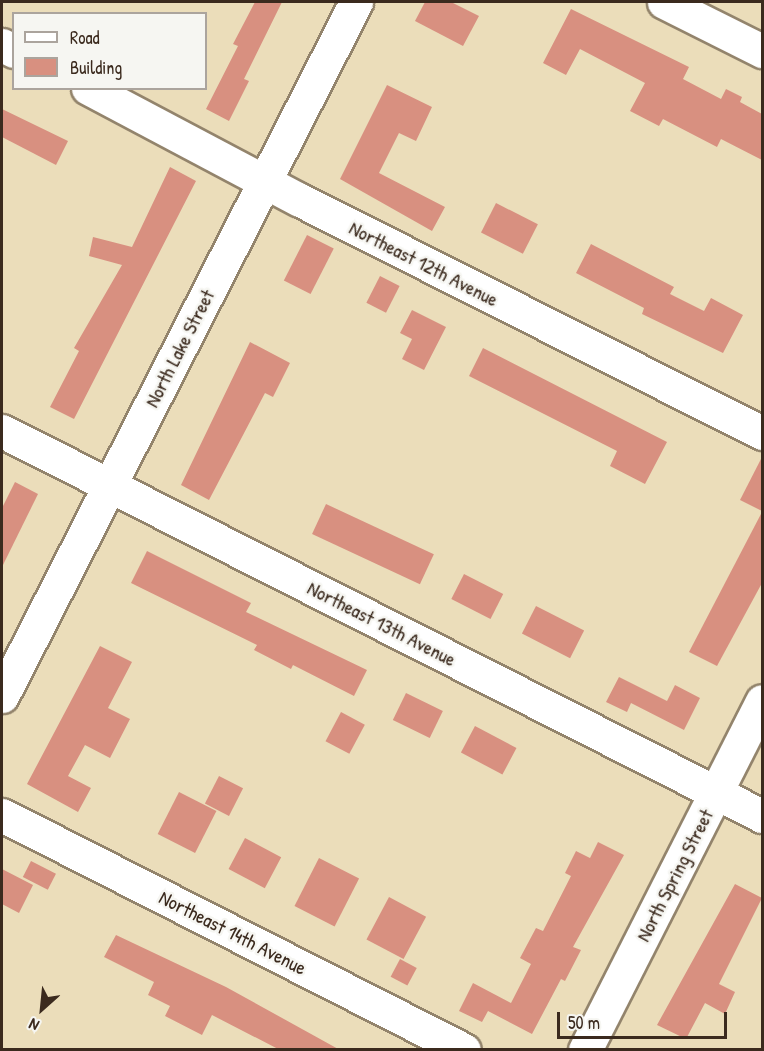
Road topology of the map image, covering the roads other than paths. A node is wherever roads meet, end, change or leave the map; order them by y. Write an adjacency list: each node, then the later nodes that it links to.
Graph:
1 (357, 2): 5 (street, North Lake Street)
2 (664, 2): 3 (street)
3 (762, 51)
4 (92, 90): 5 (street, Northeast 12th Avenue)
5 (265, 181): 7 (street, Northeast 12th Avenue); 8 (street, North Lake Street)
6 (2, 431): 8 (street, Northeast 13th Avenue)
7 (762, 433)
8 (109, 485): 9 (street, North Lake Street); 11 (street, Northeast 13th Avenue)
9 (2, 696)
10 (762, 701): 11 (street, North Spring Street)
11 (716, 793): 13 (street, Northeast 13th Avenue); 15 (street, North Spring Street)
12 (2, 815): 14 (street, Northeast 14th Avenue)
13 (762, 816)
14 (464, 1050)
15 (585, 1050)

